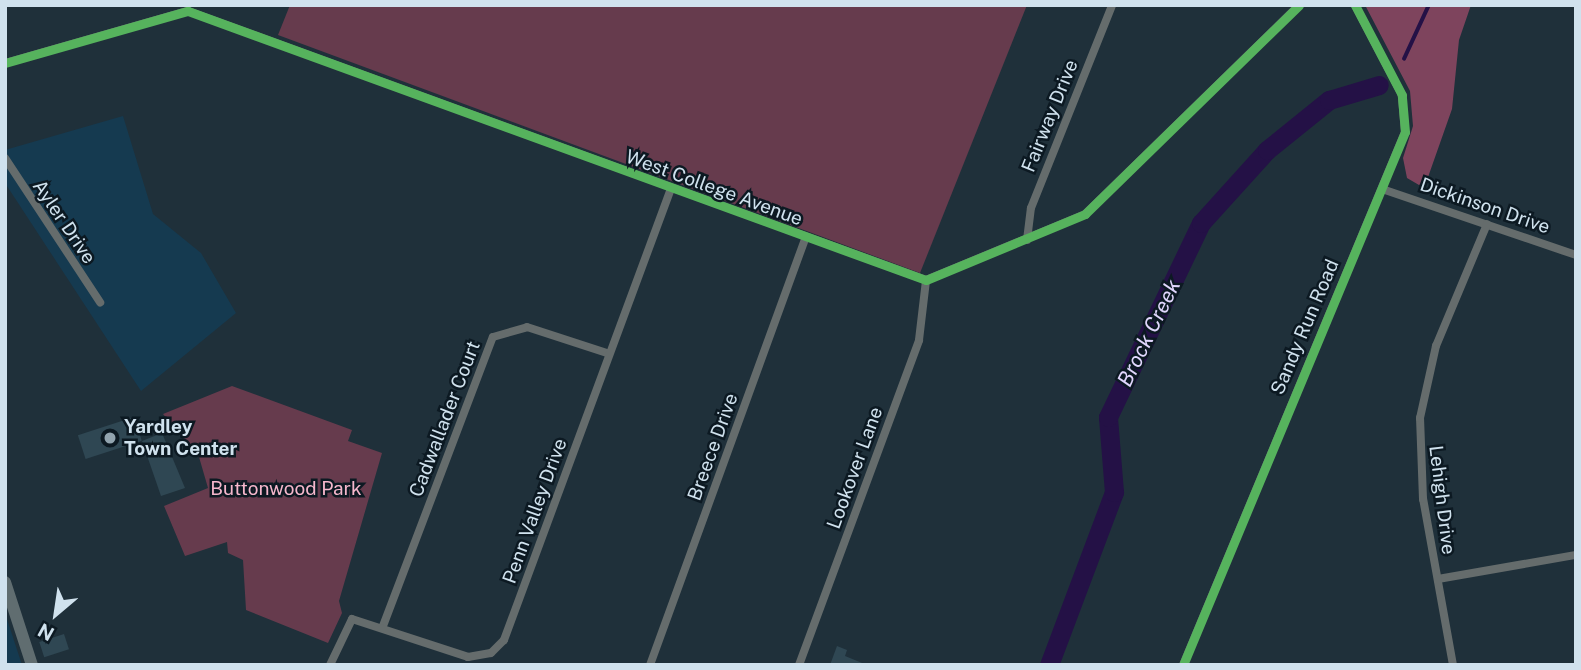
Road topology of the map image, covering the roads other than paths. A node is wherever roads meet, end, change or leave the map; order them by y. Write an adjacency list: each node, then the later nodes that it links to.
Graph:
1 (1112, 5): 10 (street, Fairway Drive)
2 (1299, 5): 10 (street)
3 (1355, 5): 6 (street, Sandy Run Road)
4 (5, 63): 7 (street, West College Avenue)
5 (5, 158): 13 (street, Ayler Drive)
6 (1382, 189): 8 (street, Dickinson Drive); 23 (street, Sandy Run Road)
7 (670, 191): 9 (street, West College Avenue); 14 (street, Penn Valley Drive)
8 (1487, 224): 11 (street, Dickinson Drive); 16 (street, Lehigh Drive)
9 (805, 240): 12 (street, West College Avenue); 21 (street, Breece Drive)
10 (1027, 240): 12 (street)
11 (1576, 255)
12 (926, 280): 22 (street, Lookover Lane)
13 (100, 302)
14 (607, 353): 18 (street, Cadwallader Court); 18 (street, Penn Valley Drive)
15 (1576, 555): 16 (street)
16 (1438, 579): 24 (street, Lehigh Drive)
17 (5, 582): 19 (main road)
18 (383, 626): 20 (street, Penn Valley Drive)
19 (32, 665)
20 (330, 665)
21 (650, 665)
22 (799, 665)
23 (1183, 665)
24 (1453, 665)

